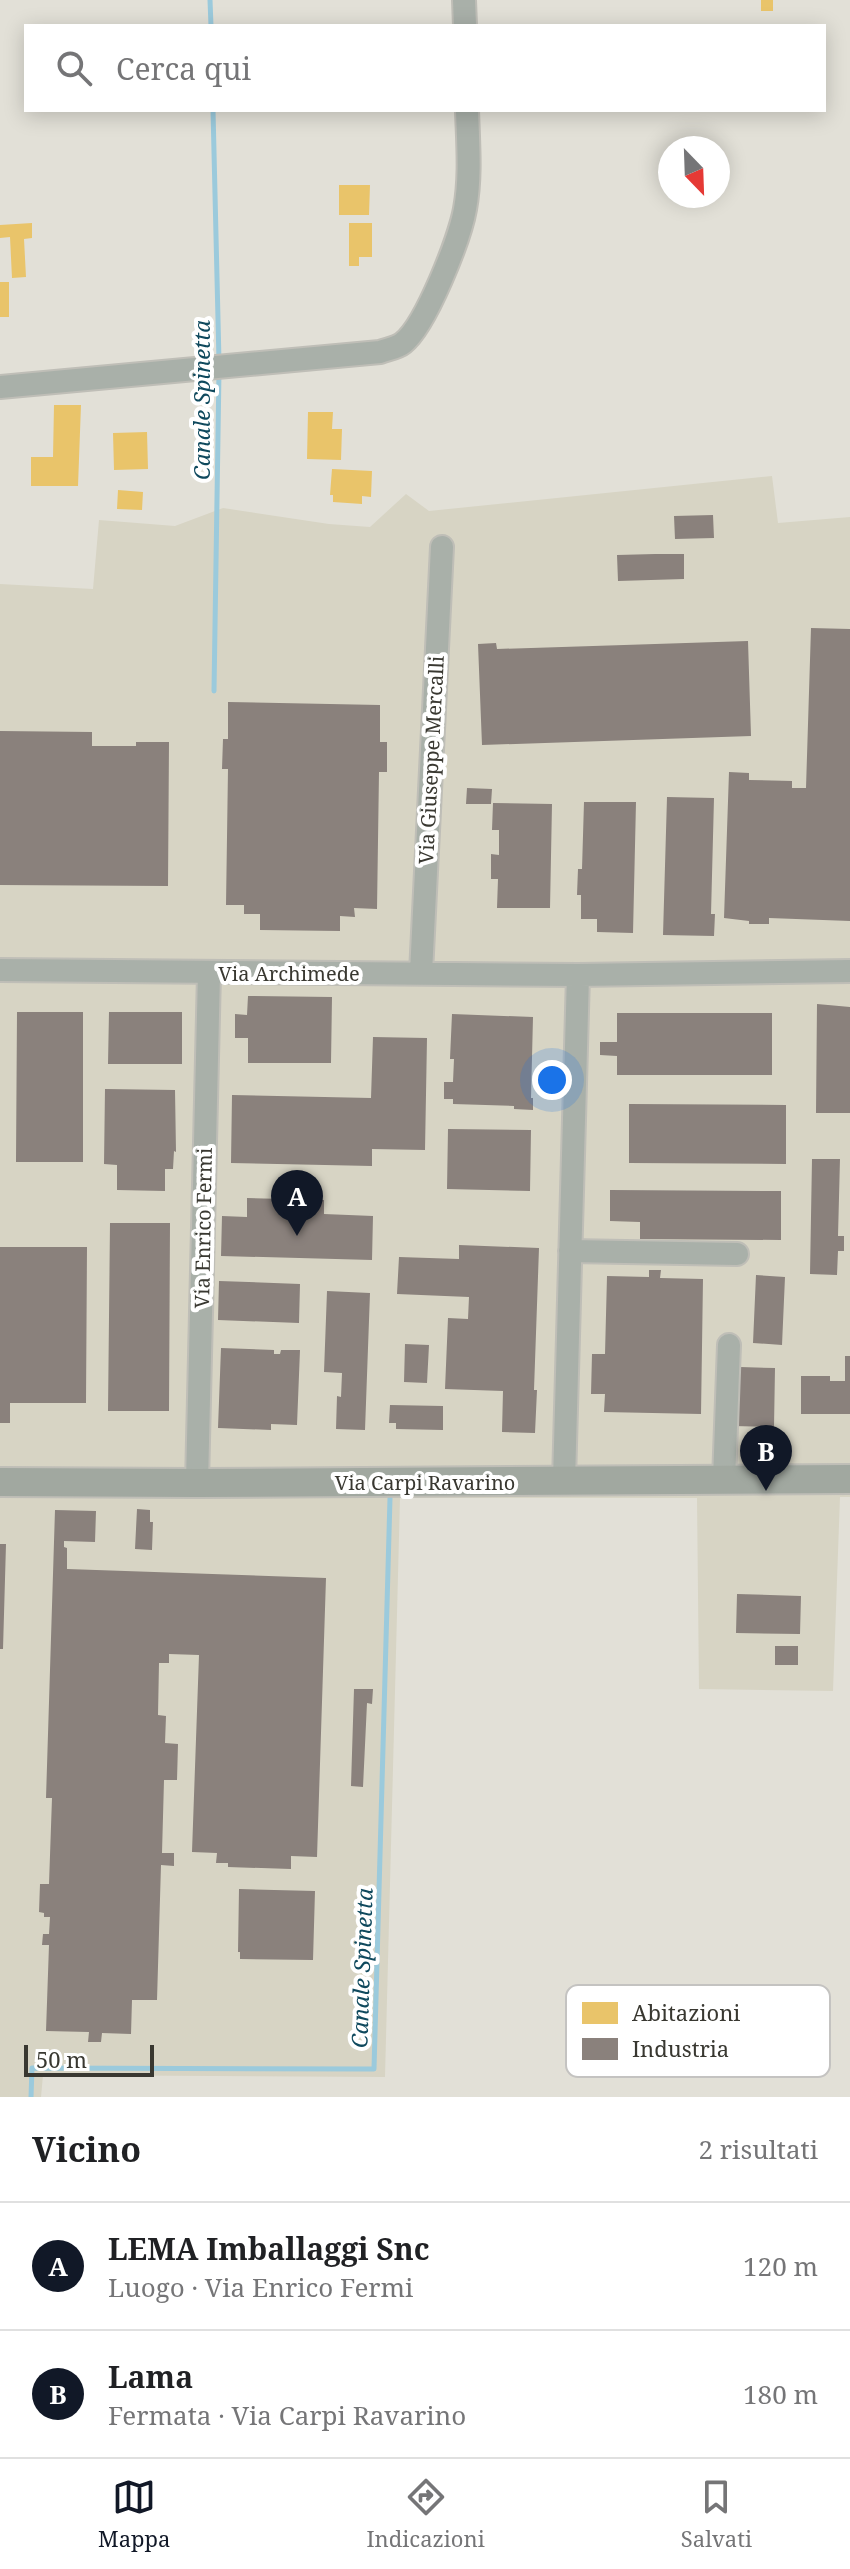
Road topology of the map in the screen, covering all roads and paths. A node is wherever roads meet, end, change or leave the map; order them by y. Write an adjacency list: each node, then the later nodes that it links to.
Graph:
1 (464, 0): 2 (street)
2 (465, 24)
3 (467, 112): 4 (street)
4 (0, 387)
5 (442, 547): 9 (street, Via Giuseppe Mercalli)
6 (0, 970): 8 (street, Via Archimede)
7 (850, 971): 10 (street, Via Archimede)
8 (209, 973): 9 (street, Via Archimede); 18 (street, Via Enrico Fermi)
9 (421, 973): 10 (street, Via Archimede)
10 (578, 975): 11 (street)
11 (570, 1251): 12 (street); 16 (street)
12 (737, 1254)
13 (729, 1345): 15 (street)
14 (850, 1479): 15 (main road, Via Carpi Ravarino)
15 (724, 1480): 16 (main road, Via Carpi Ravarino)
16 (564, 1481): 18 (main road, Via Carpi Ravarino)
17 (0, 1482): 18 (main road, Via Carpi Ravarino)
18 (197, 1483)

